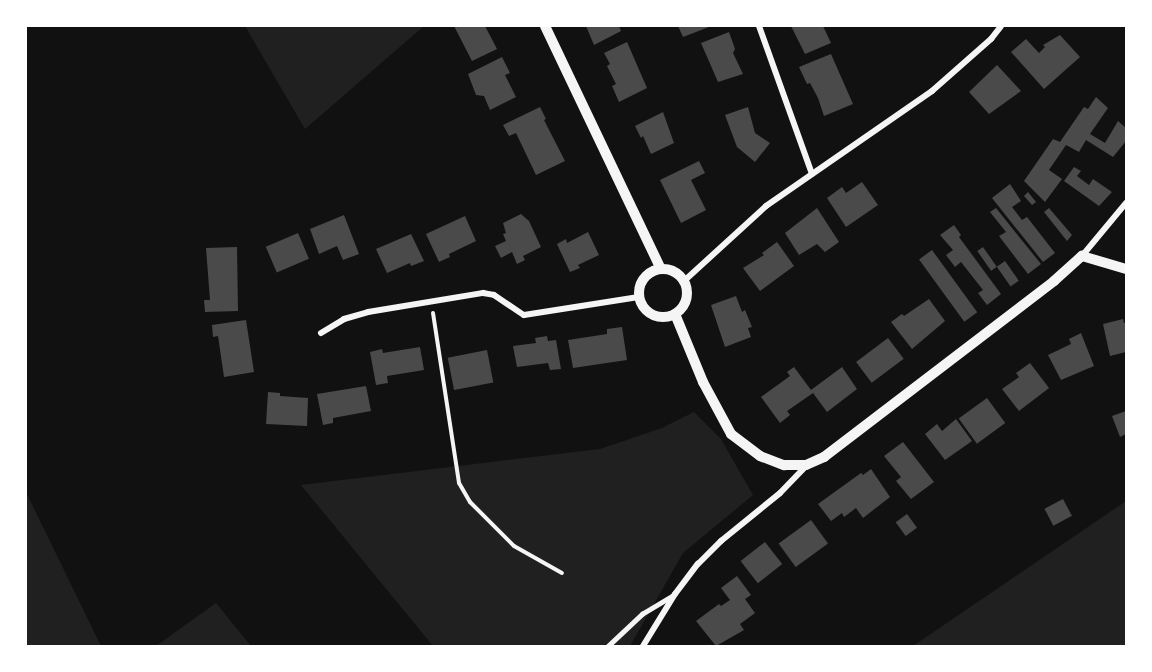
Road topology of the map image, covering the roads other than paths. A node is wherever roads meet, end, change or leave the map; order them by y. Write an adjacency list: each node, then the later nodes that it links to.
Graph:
1 (545, 26): 7 (street)
2 (759, 26): 4 (street)
3 (1001, 26): 4 (street)
4 (812, 174): 9 (street)
5 (1126, 203): 6 (street)
6 (1082, 256): 8 (street); 13 (street)
7 (661, 269): 9 (street); 10 (street)
8 (1126, 269)
9 (684, 281): 11 (street)
10 (639, 297): 11 (street); 12 (street)
11 (675, 314): 13 (street)
12 (321, 333)
13 (806, 465): 14 (street)
14 (675, 594): 15 (lane); 16 (street)
15 (608, 646)
16 (643, 646)

